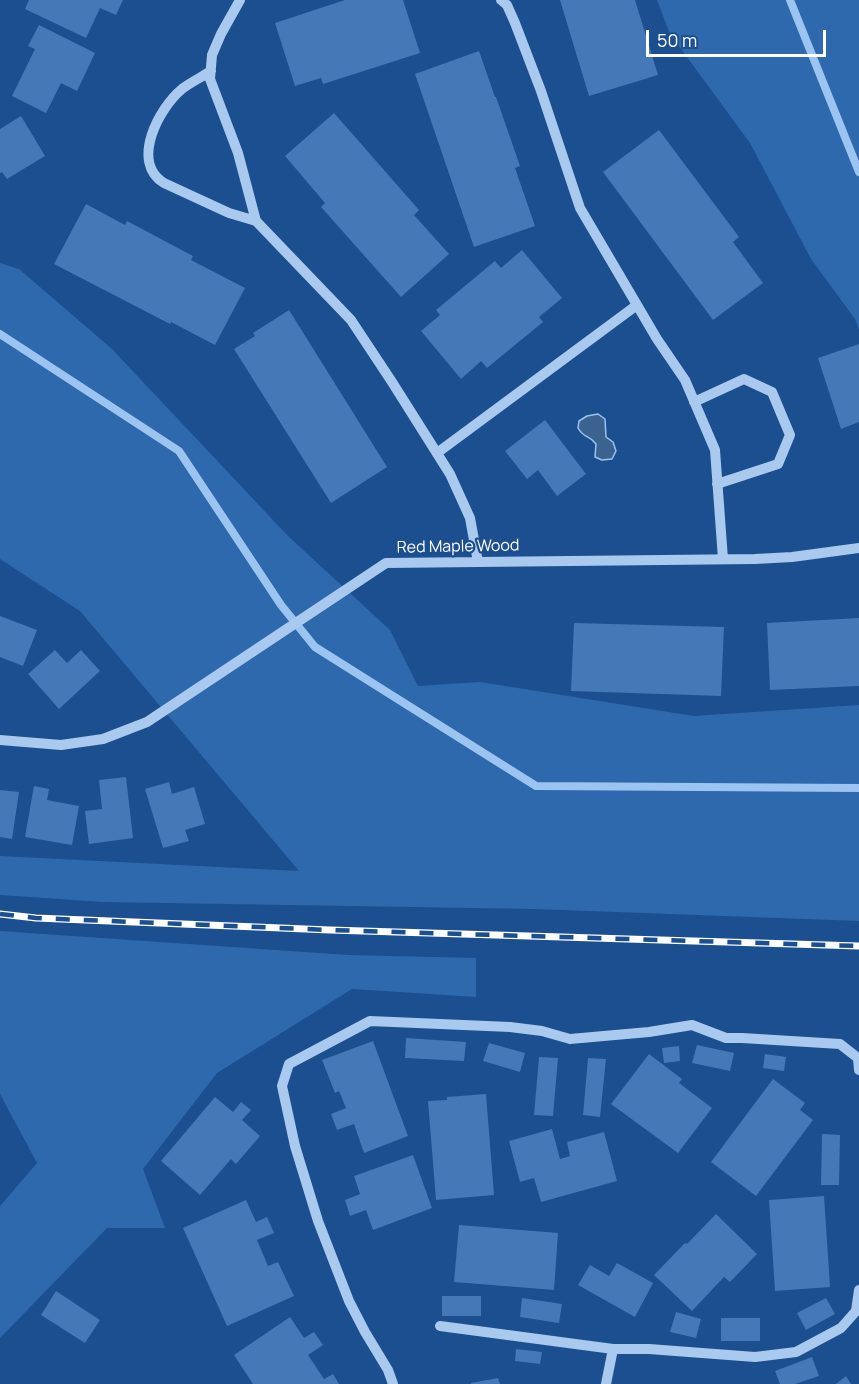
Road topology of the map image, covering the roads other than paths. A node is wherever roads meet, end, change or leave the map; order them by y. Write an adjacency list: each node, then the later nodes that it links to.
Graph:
1 (240, 0): 3 (street)
2 (501, 0): 5 (street)
3 (211, 71): 4 (street); 4 (street)
4 (256, 221): 7 (street)
5 (637, 305): 6 (street); 7 (street)
6 (694, 402): 8 (street); 8 (street)
7 (437, 453): 11 (street)
8 (717, 484): 10 (street)
9 (859, 548): 10 (street, Red Maple Wood)
10 (723, 559): 11 (street, Red Maple Wood)
11 (478, 562): 12 (street, Red Maple Wood)
12 (0, 740)
13 (859, 1070): 17 (street)
14 (859, 1290): 16 (street)
15 (440, 1326): 16 (street)
16 (613, 1349): 18 (street)
17 (393, 1384)
18 (606, 1384)

